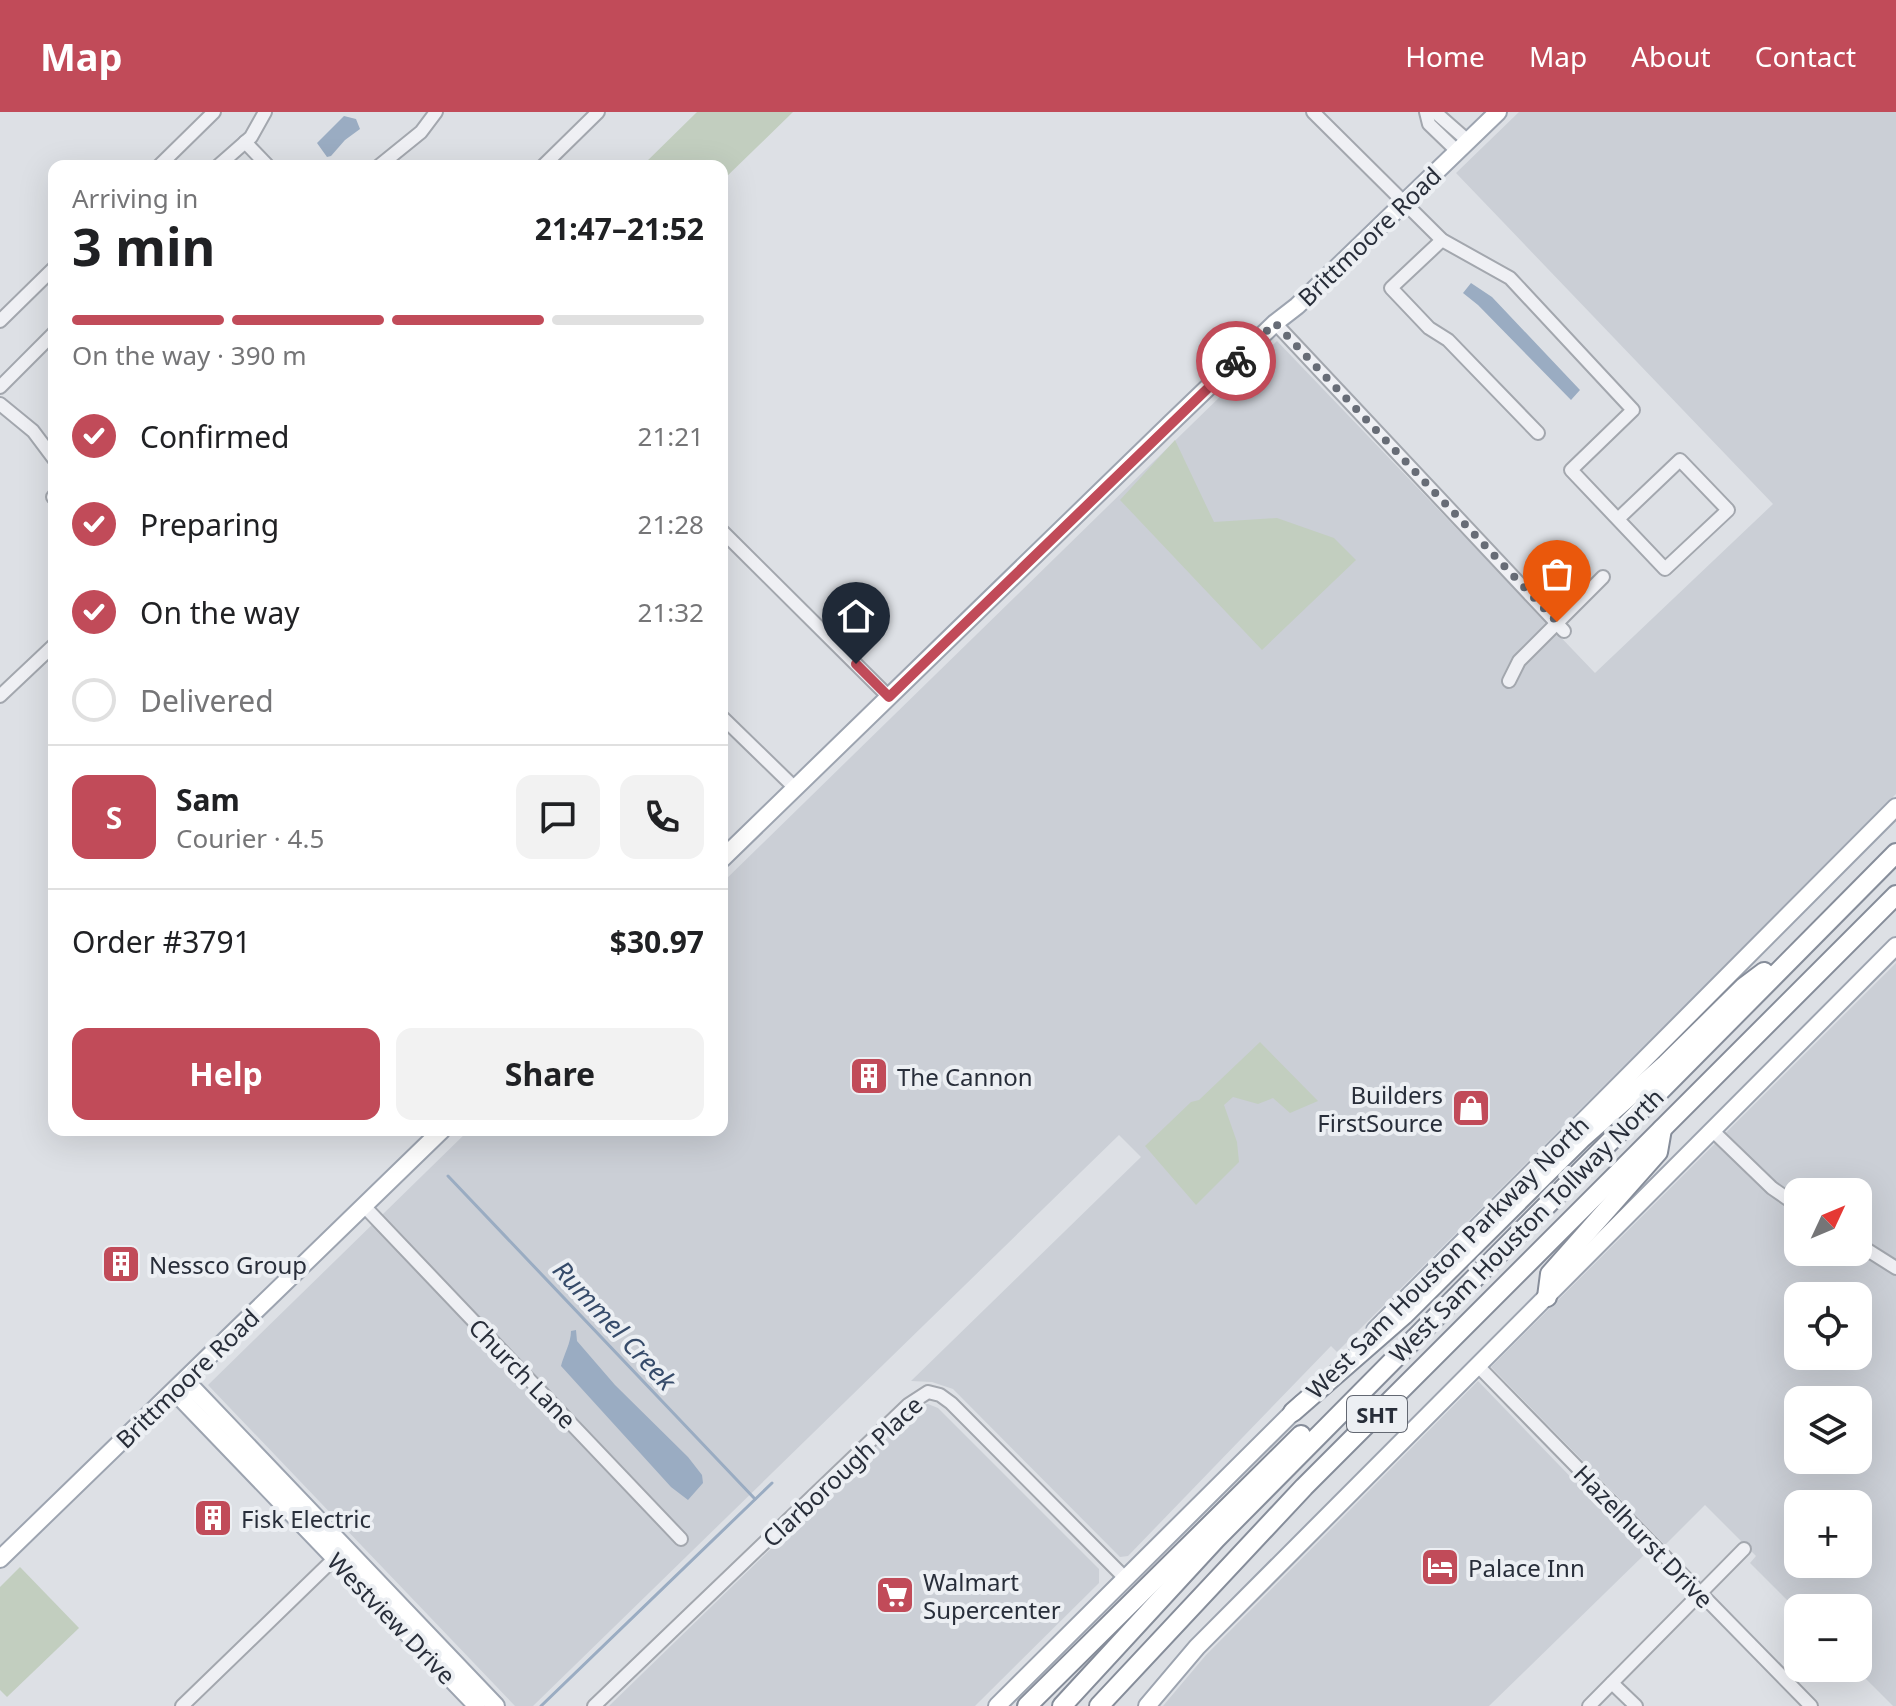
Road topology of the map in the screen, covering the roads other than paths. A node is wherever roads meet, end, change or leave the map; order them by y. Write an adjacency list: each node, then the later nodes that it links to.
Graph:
1 (214, 112): 11 (street)
2 (265, 112): 9 (street)
3 (436, 112): 14 (street)
4 (598, 112): 15 (street)
5 (1313, 112): 16 (street)
6 (1426, 112): 10 (street)
7 (1435, 112): 10 (street)
8 (1498, 112): 10 (main road, Brittmoore Road)
9 (245, 142): 12 (street); 13 (street)
10 (1462, 146): 16 (main road, Brittmoore Road)
11 (165, 160)
12 (225, 160)
13 (262, 160)
14 (386, 160)
15 (549, 160)
16 (1403, 203): 17 (street); 20 (main road, Brittmoore Road)
17 (1442, 240): 24 (street); 26 (street)
18 (48, 274): 19 (street)
19 (0, 321)
20 (1275, 323): 29 (street); 33 (main road, Brittmoore Road)
21 (48, 339): 22 (street)
22 (0, 387)
23 (0, 404): 25 (street)
24 (1538, 433)
25 (48, 451)
26 (1618, 519): 26 (street)
27 (728, 537): 33 (street)
28 (1603, 577): 29 (street)
29 (1560, 627): 31 (street)
30 (48, 651): 32 (street)
31 (1509, 681)
32 (0, 696)
33 (889, 697): 35 (main road, Brittmoore Road)
34 (728, 723): 35 (street)
35 (795, 788): 37 (main road, Brittmoore Road)
36 (1896, 807): 53 (main road, West Sam Houston Parkway North)
37 (728, 853)
38 (1896, 853): 40 (highway, West Sam Houston Tollway North / SHT)
39 (1896, 895): 42 (highway, West Sam Houston Tollway North / SHT)
40 (1817, 932): 52 (highway, West Sam Houston Tollway North / SHT); 53 (highway)
41 (1896, 946): 43 (main road)
42 (1662, 1129): 49 (highway); 68 (highway, West Sam Houston Tollway North / SHT)
43 (1713, 1131): 45 (street); 49 (main road)
44 (436, 1136): 46 (main road, Brittmoore Road)
45 (1784, 1196)
46 (364, 1206): 51 (main road, Brittmoore Road); 54 (street, Church Lane)
47 (1872, 1253): 48 (street)
48 (1896, 1268)
49 (1547, 1297): 50 (main road)
50 (1478, 1366): 59 (street, Hazelhurst Drive); 69 (main road)
51 (179, 1385): 56 (main road, Westview Drive); 57 (main road, Brittmoore Road)
52 (1366, 1386): 66 (highway); 67 (highway, West Sam Houston Tollway North / SHT)
53 (1293, 1412): 58 (main road, West Sam Houston Parkway North)
54 (681, 1539)
55 (1744, 1549): 59 (street)
56 (340, 1553): 61 (street); 62 (main road, Westview Drive); 63 (main road, Westview Drive)
57 (0, 1559)
58 (1126, 1579): 64 (street, Clarborough Place); 65 (main road, West Sam Houston Parkway North)
59 (1701, 1595): 60 (street); 72 (street, Hazelhurst Drive)
60 (1612, 1683): 70 (street); 71 (street)
61 (182, 1706)
62 (477, 1706)
63 (496, 1706)
64 (594, 1706)
65 (997, 1706)
66 (1027, 1706)
67 (1062, 1706)
68 (1099, 1706)
69 (1147, 1706)
70 (1589, 1706)
71 (1636, 1706)
72 (1811, 1706)

